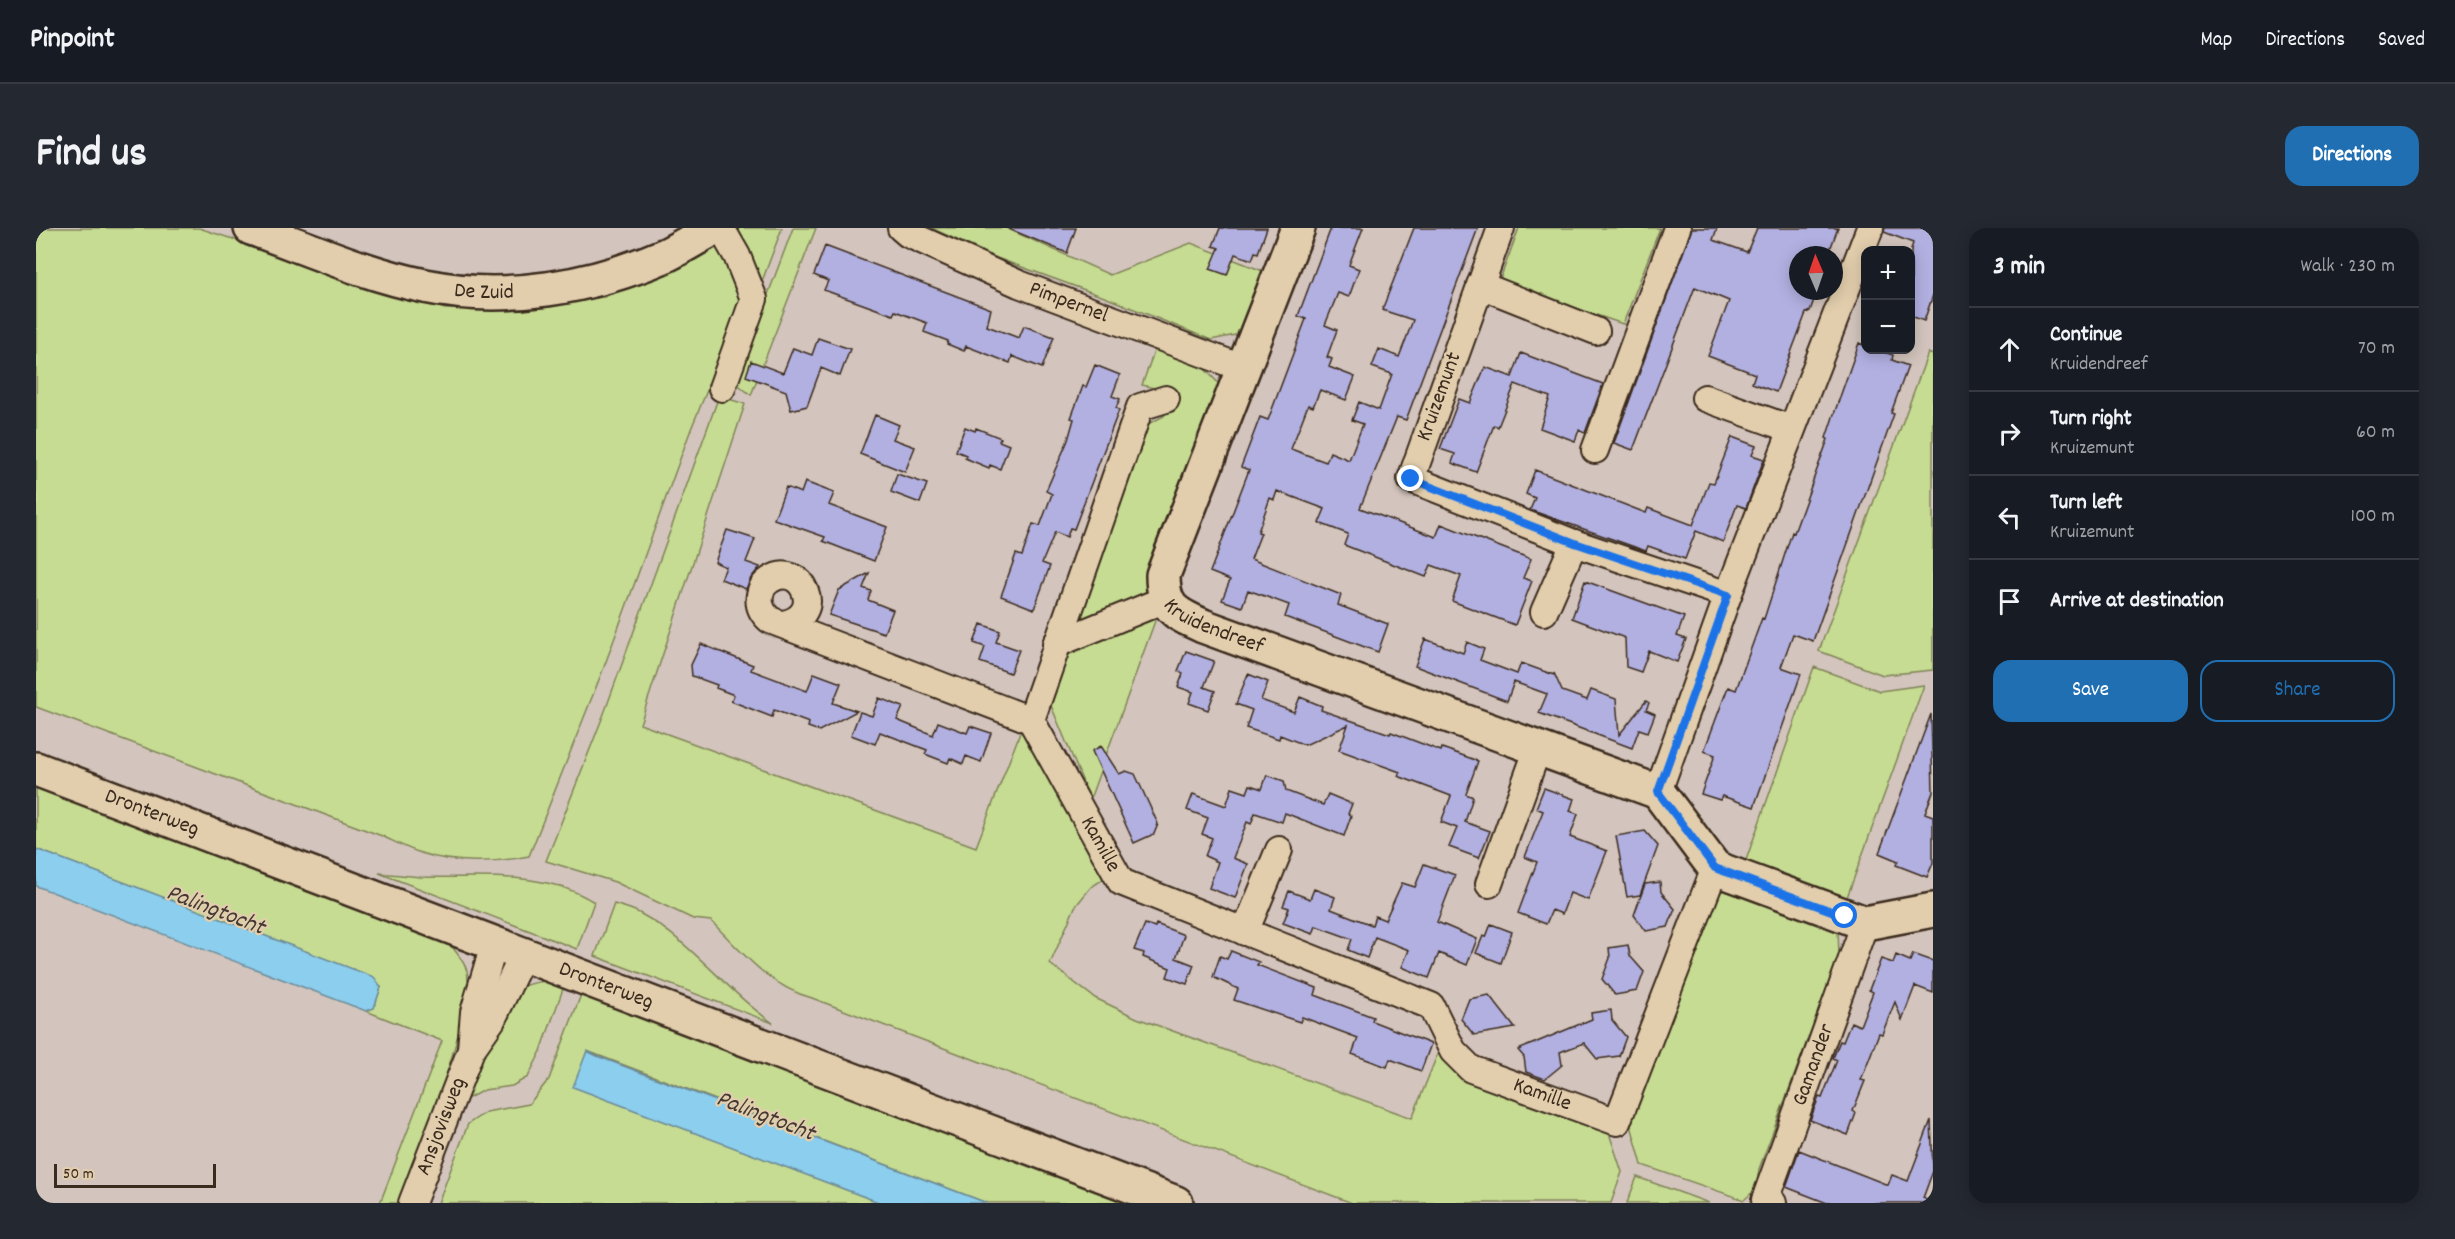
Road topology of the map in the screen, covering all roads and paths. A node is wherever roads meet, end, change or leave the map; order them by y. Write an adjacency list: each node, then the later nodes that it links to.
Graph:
1 (251, 228): 2 (street, De Zuid)
2 (714, 228)
3 (721, 228): 12 (street)
4 (901, 228): 11 (street, Pimpernel)
5 (1298, 228): 11 (street, Kruidendreef)
6 (1501, 228): 9 (street, Kruizemunt)
7 (1677, 228): 16 (street)
8 (1870, 228): 15 (street)
9 (1480, 285): 10 (street); 17 (street, Kruizemunt)
10 (1596, 331)
11 (1242, 368): 19 (street, Kruidendreef)
12 (722, 388)
13 (1705, 398): 15 (street)
14 (1166, 399): 22 (street)
15 (1791, 429): 18 (street)
16 (1595, 450)
17 (1575, 543): 18 (street, Kruizemunt); 20 (street)
18 (1728, 595): 26 (street)
19 (1166, 599): 22 (street); 24 (street, Kruidendreef)
20 (1544, 612)
21 (783, 624): 23 (street)
22 (1056, 644): 23 (street)
23 (1031, 720): 32 (street, Kamille)
24 (1538, 748): 26 (street, Kruidendreef); 29 (street)
25 (36, 769): 33 (street, Dronterweg)
26 (1658, 792): 28 (street)
27 (1280, 850): 32 (street)
28 (1715, 868): 31 (street); 32 (street, Kamille)
29 (1489, 884)
30 (1933, 910): 31 (street)
31 (1865, 923): 36 (street, Gamander)
32 (1245, 932)
33 (509, 950): 34 (street, Ansjovisweg); 35 (street, Dronterweg)
34 (412, 1203)
35 (1176, 1203)
36 (1773, 1203)

